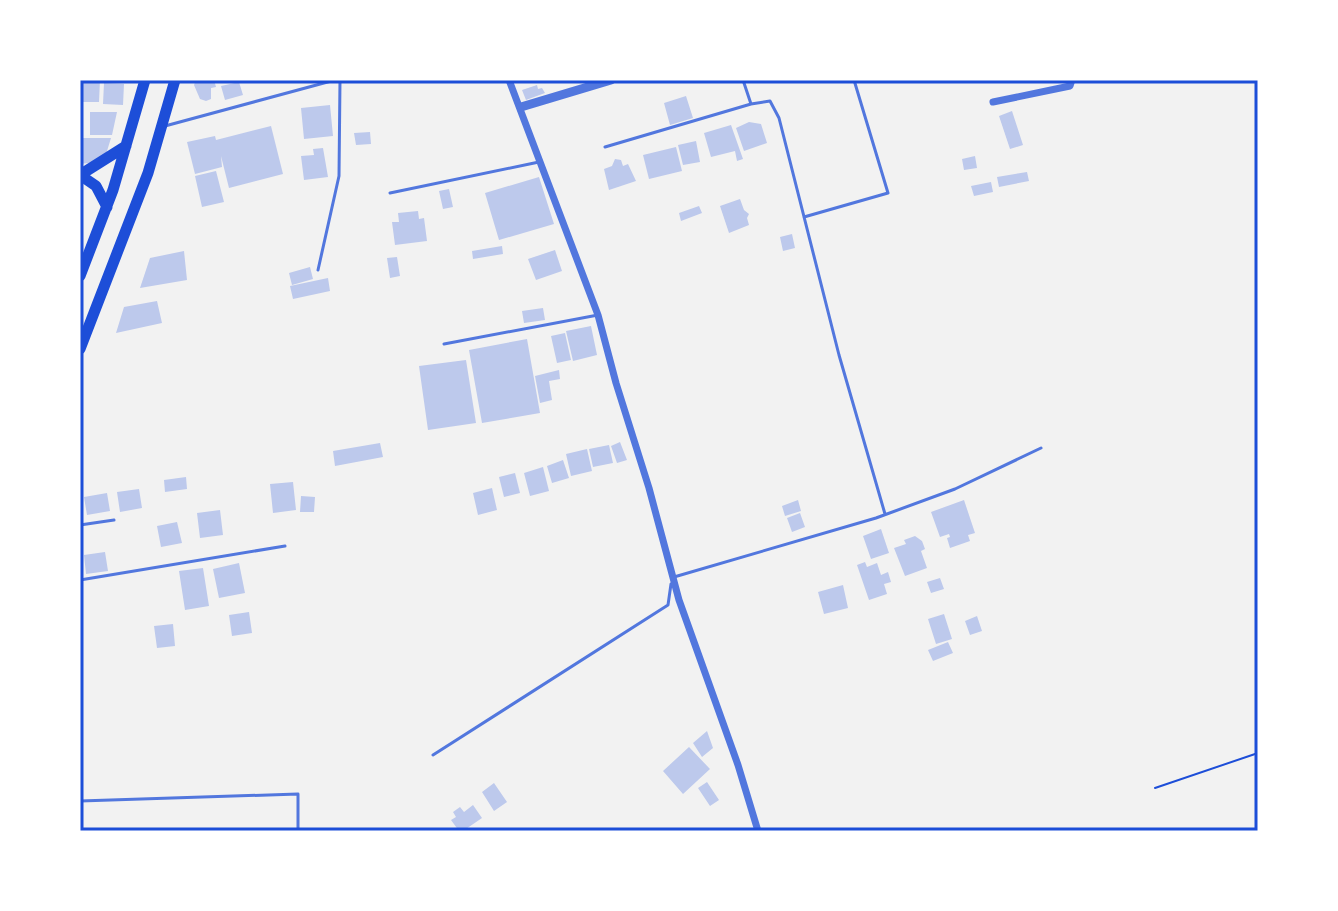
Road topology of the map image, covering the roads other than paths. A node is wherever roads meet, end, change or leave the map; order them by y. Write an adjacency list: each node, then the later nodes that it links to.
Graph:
1 (145, 80): 13 (highway)
2 (175, 80): 12 (highway)
3 (338, 80): 12 (lane); 20 (lane)
4 (509, 80): 11 (street)
5 (611, 80): 11 (street)
6 (743, 80): 10 (lane)
7 (854, 80): 19 (lane)
8 (1072, 80): 9 (street)
9 (993, 102)
10 (751, 104): 14 (lane); 19 (lane)
11 (521, 107): 15 (street)
12 (160, 128): 24 (highway)
13 (126, 146): 16 (highway); 18 (highway)
14 (605, 147)
15 (539, 162): 17 (lane); 22 (street)
16 (80, 175): 18 (highway)
17 (390, 193)
18 (107, 207): 21 (highway)
19 (804, 217): 26 (lane)
20 (318, 270)
21 (80, 276)
22 (598, 315): 23 (lane); 30 (street)
23 (444, 344)
24 (80, 349)
25 (1041, 448): 26 (lane)
26 (885, 514): 30 (lane)
27 (114, 520): 28 (lane)
28 (80, 525)
29 (285, 546): 31 (lane)
30 (672, 578): 32 (lane); 35 (street)
31 (80, 580)
32 (433, 755)
33 (80, 801): 34 (lane)
34 (298, 831)
35 (758, 831)

